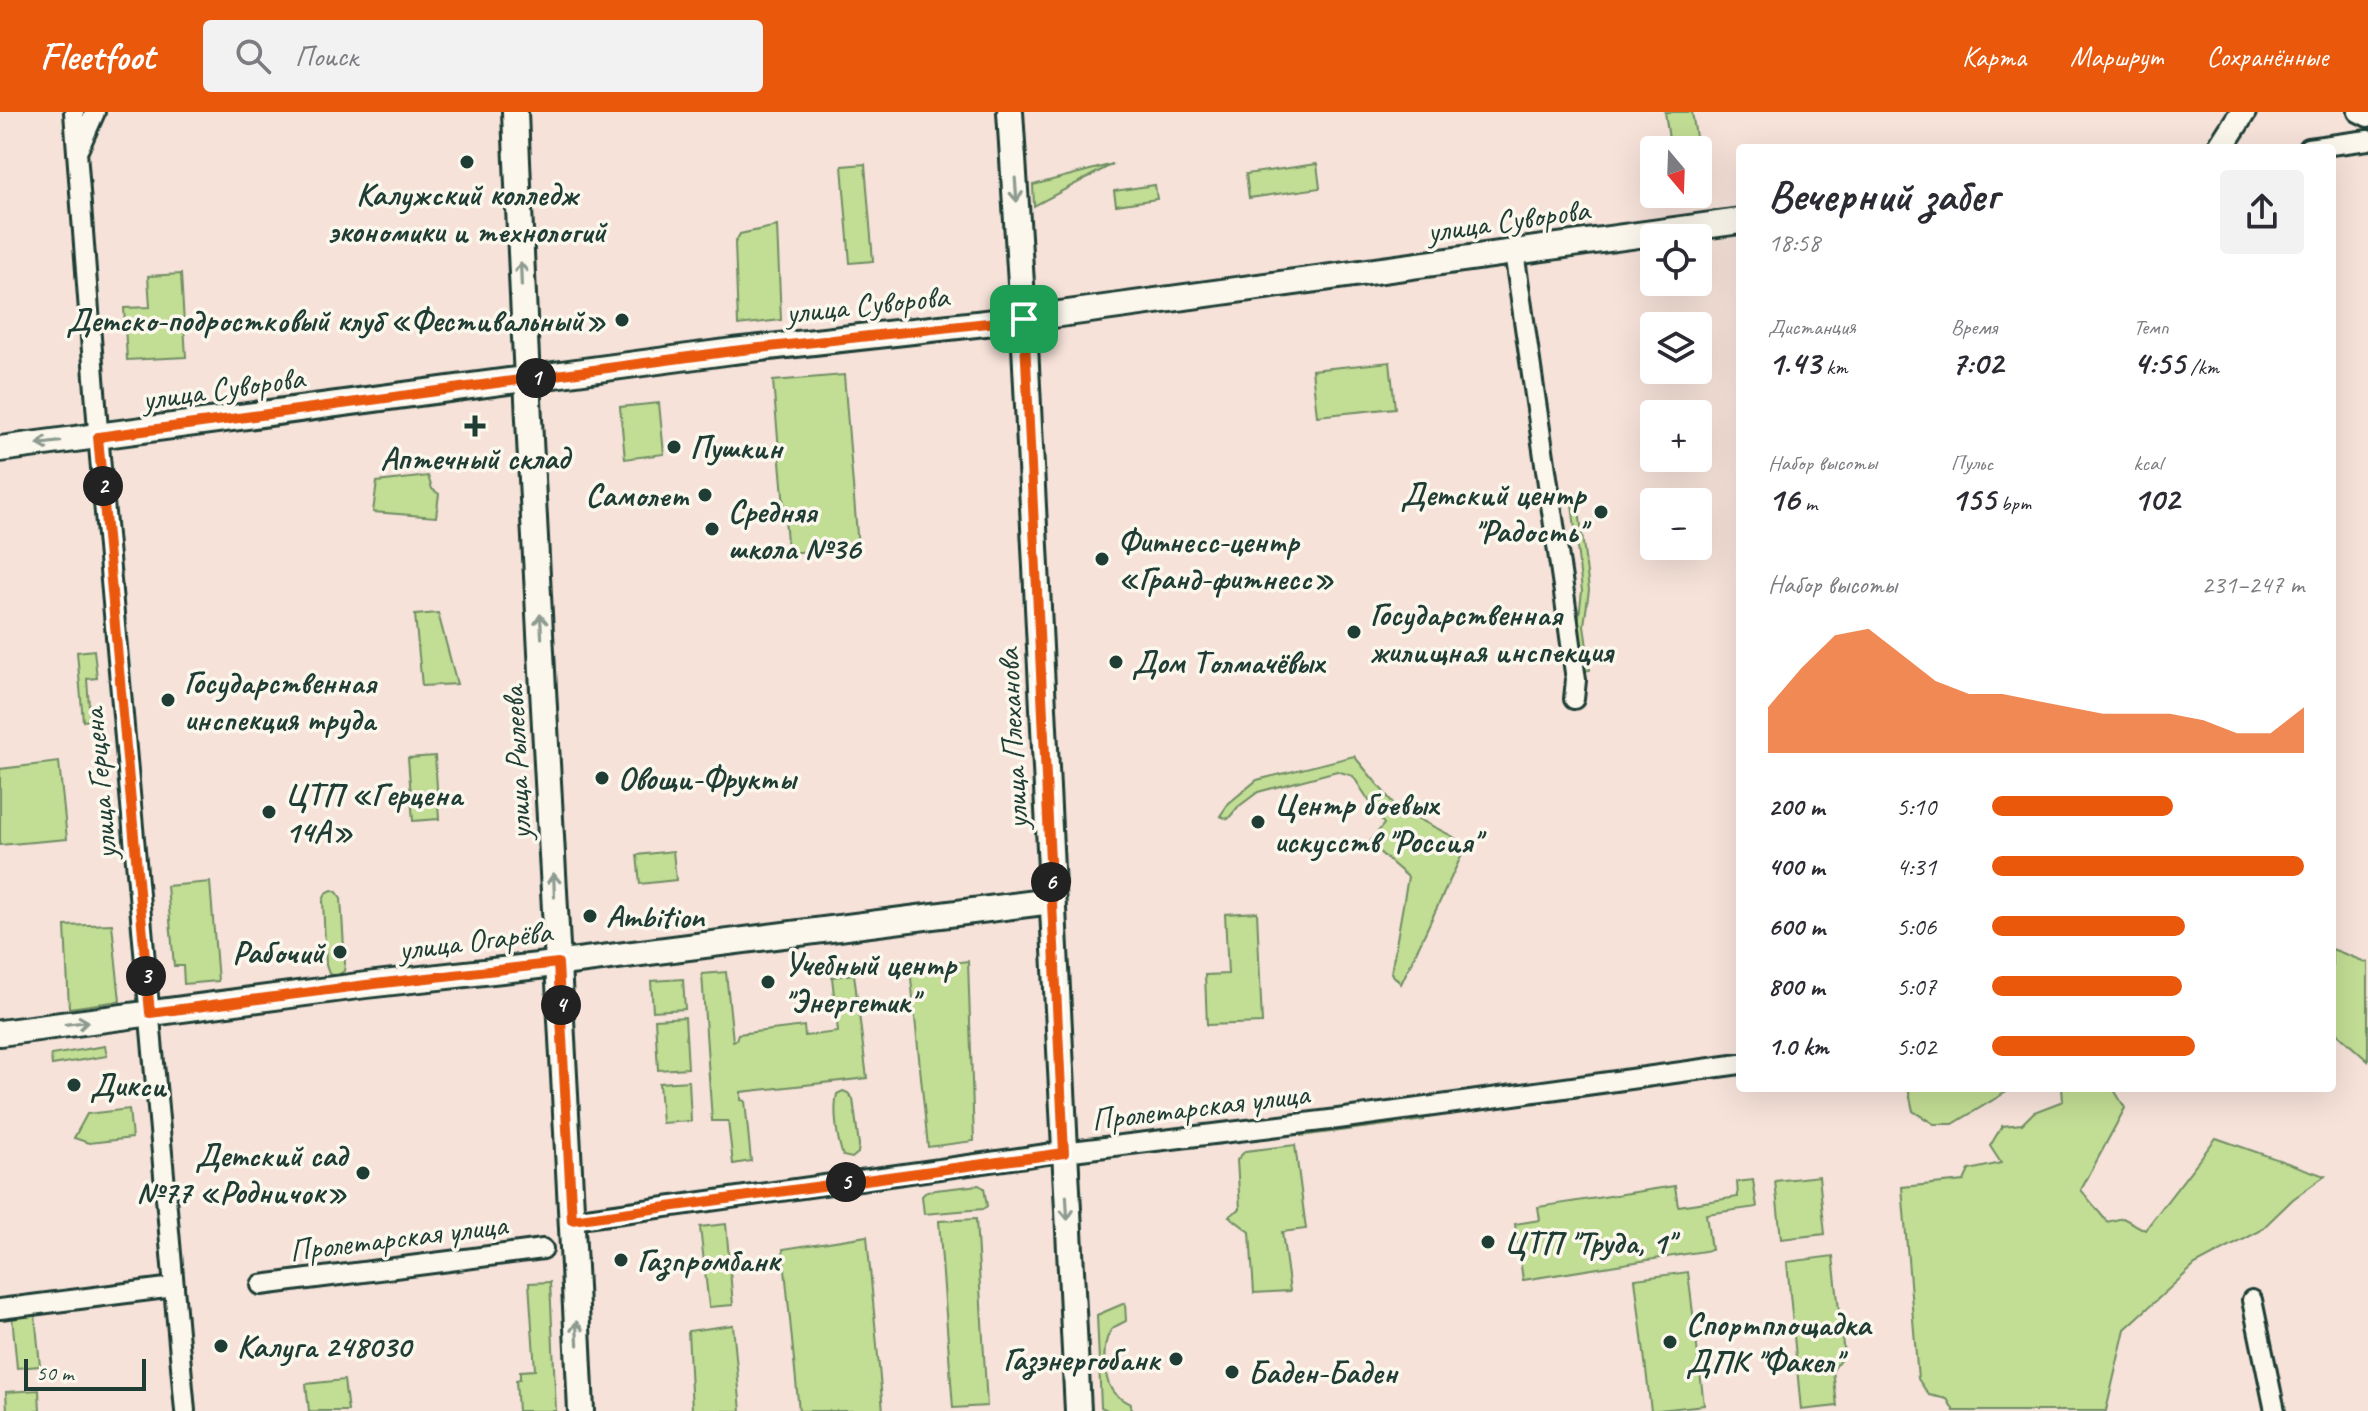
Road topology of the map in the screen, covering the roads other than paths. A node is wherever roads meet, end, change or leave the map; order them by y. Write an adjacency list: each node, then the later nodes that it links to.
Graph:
1 (74, 112): 11 (street, улица Герцена)
2 (95, 112): 11 (street, улица Герцена)
3 (515, 112): 15 (street, улица Рылеева, one-way to 3)
4 (1010, 112): 14 (street, улица Плеханова, one-way to 14)
5 (2243, 112): 9 (street)
6 (2358, 112): 7 (street)
7 (2368, 117)
8 (2368, 140): 10 (street)
9 (2223, 144)
10 (2336, 144)
11 (78, 150): 16 (street, улица Герцена)
12 (1736, 222): 13 (street, улица Суворова)
13 (1514, 252): 14 (street, улица Суворова); 18 (street)
14 (1024, 319): 15 (street, улица Суворова); 19 (street, улица Плеханова)
15 (526, 380): 16 (street, улица Суворова); 20 (street, улица Рылеева, one-way to 15)
16 (98, 437): 17 (street, улица Суворова, one-way to 17); 21 (street, улица Герцена)
17 (0, 449)
18 (1574, 699)
19 (1052, 901): 20 (street, улица Огарёва); 24 (street, улица Плеханова)
20 (558, 963): 21 (street, улица Огарёва); 25 (street, улица Рылеева)
21 (150, 1013): 22 (street, улица Огарёва, one-way to 21); 28 (street, улица Герцена)
22 (0, 1033)
23 (1736, 1065): 24 (street, Пролетарская улица)
24 (1064, 1153): 25 (street, Пролетарская улица); 33 (street, улица Плеханова, one-way to 33)
25 (572, 1220): 32 (street, улица Рылеева, one-way to 25)
26 (543, 1249): 27 (street, Пролетарская улица)
27 (261, 1285)
28 (174, 1287): 30 (street); 31 (street, улица Герцена)
29 (2252, 1300): 34 (street)
30 (0, 1309)
31 (185, 1411)
32 (581, 1411)
33 (1078, 1411)
34 (2275, 1411)

